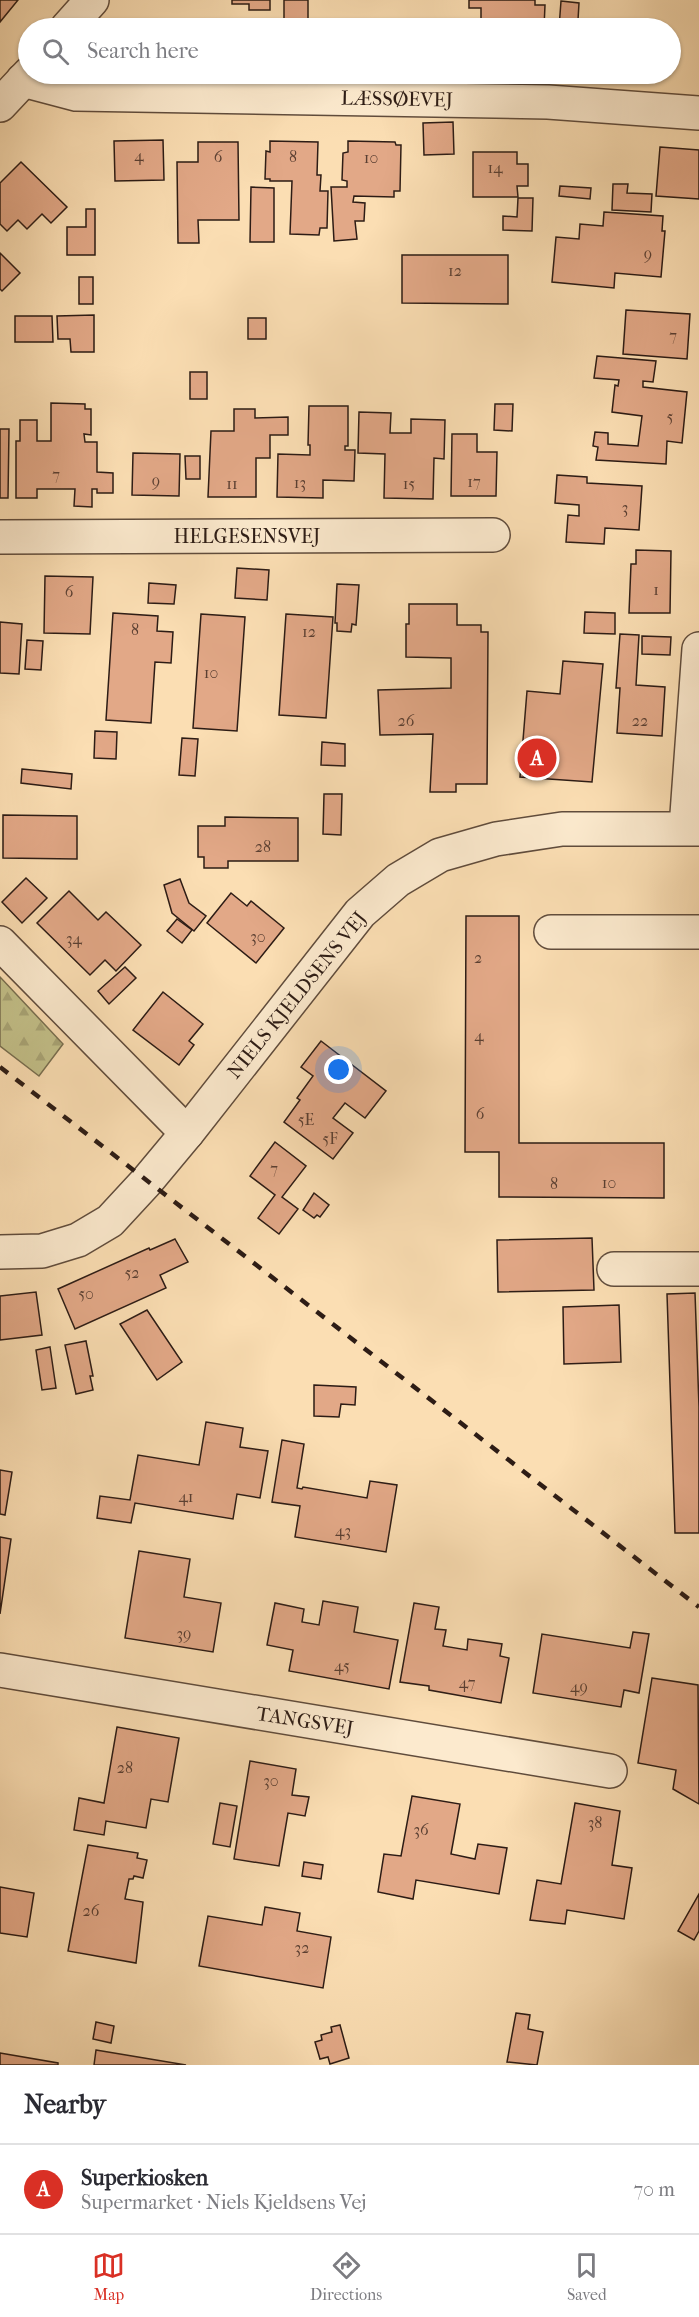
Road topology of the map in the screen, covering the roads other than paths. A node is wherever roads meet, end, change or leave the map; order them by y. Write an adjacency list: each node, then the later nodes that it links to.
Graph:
1 (92, 0): 2 (street)
2 (76, 18)
3 (20, 84): 5 (street)
4 (47, 84): 6 (street, LÆSSØEVEJ)
5 (0, 105)
6 (699, 113)
7 (493, 535): 8 (street, HELGESENSVEJ)
8 (0, 537)
9 (699, 649): 10 (street)
10 (693, 829): 14 (street, NIELS KJELDSENS VEJ)
11 (550, 932): 12 (street)
12 (699, 932)
13 (0, 943): 14 (street)
14 (187, 1133): 15 (street, NIELS KJELDSENS VEJ)
15 (0, 1252)
16 (614, 1269): 17 (street)
17 (699, 1269)
18 (0, 1670): 19 (street, TANGSVEJ)
19 (610, 1771)

